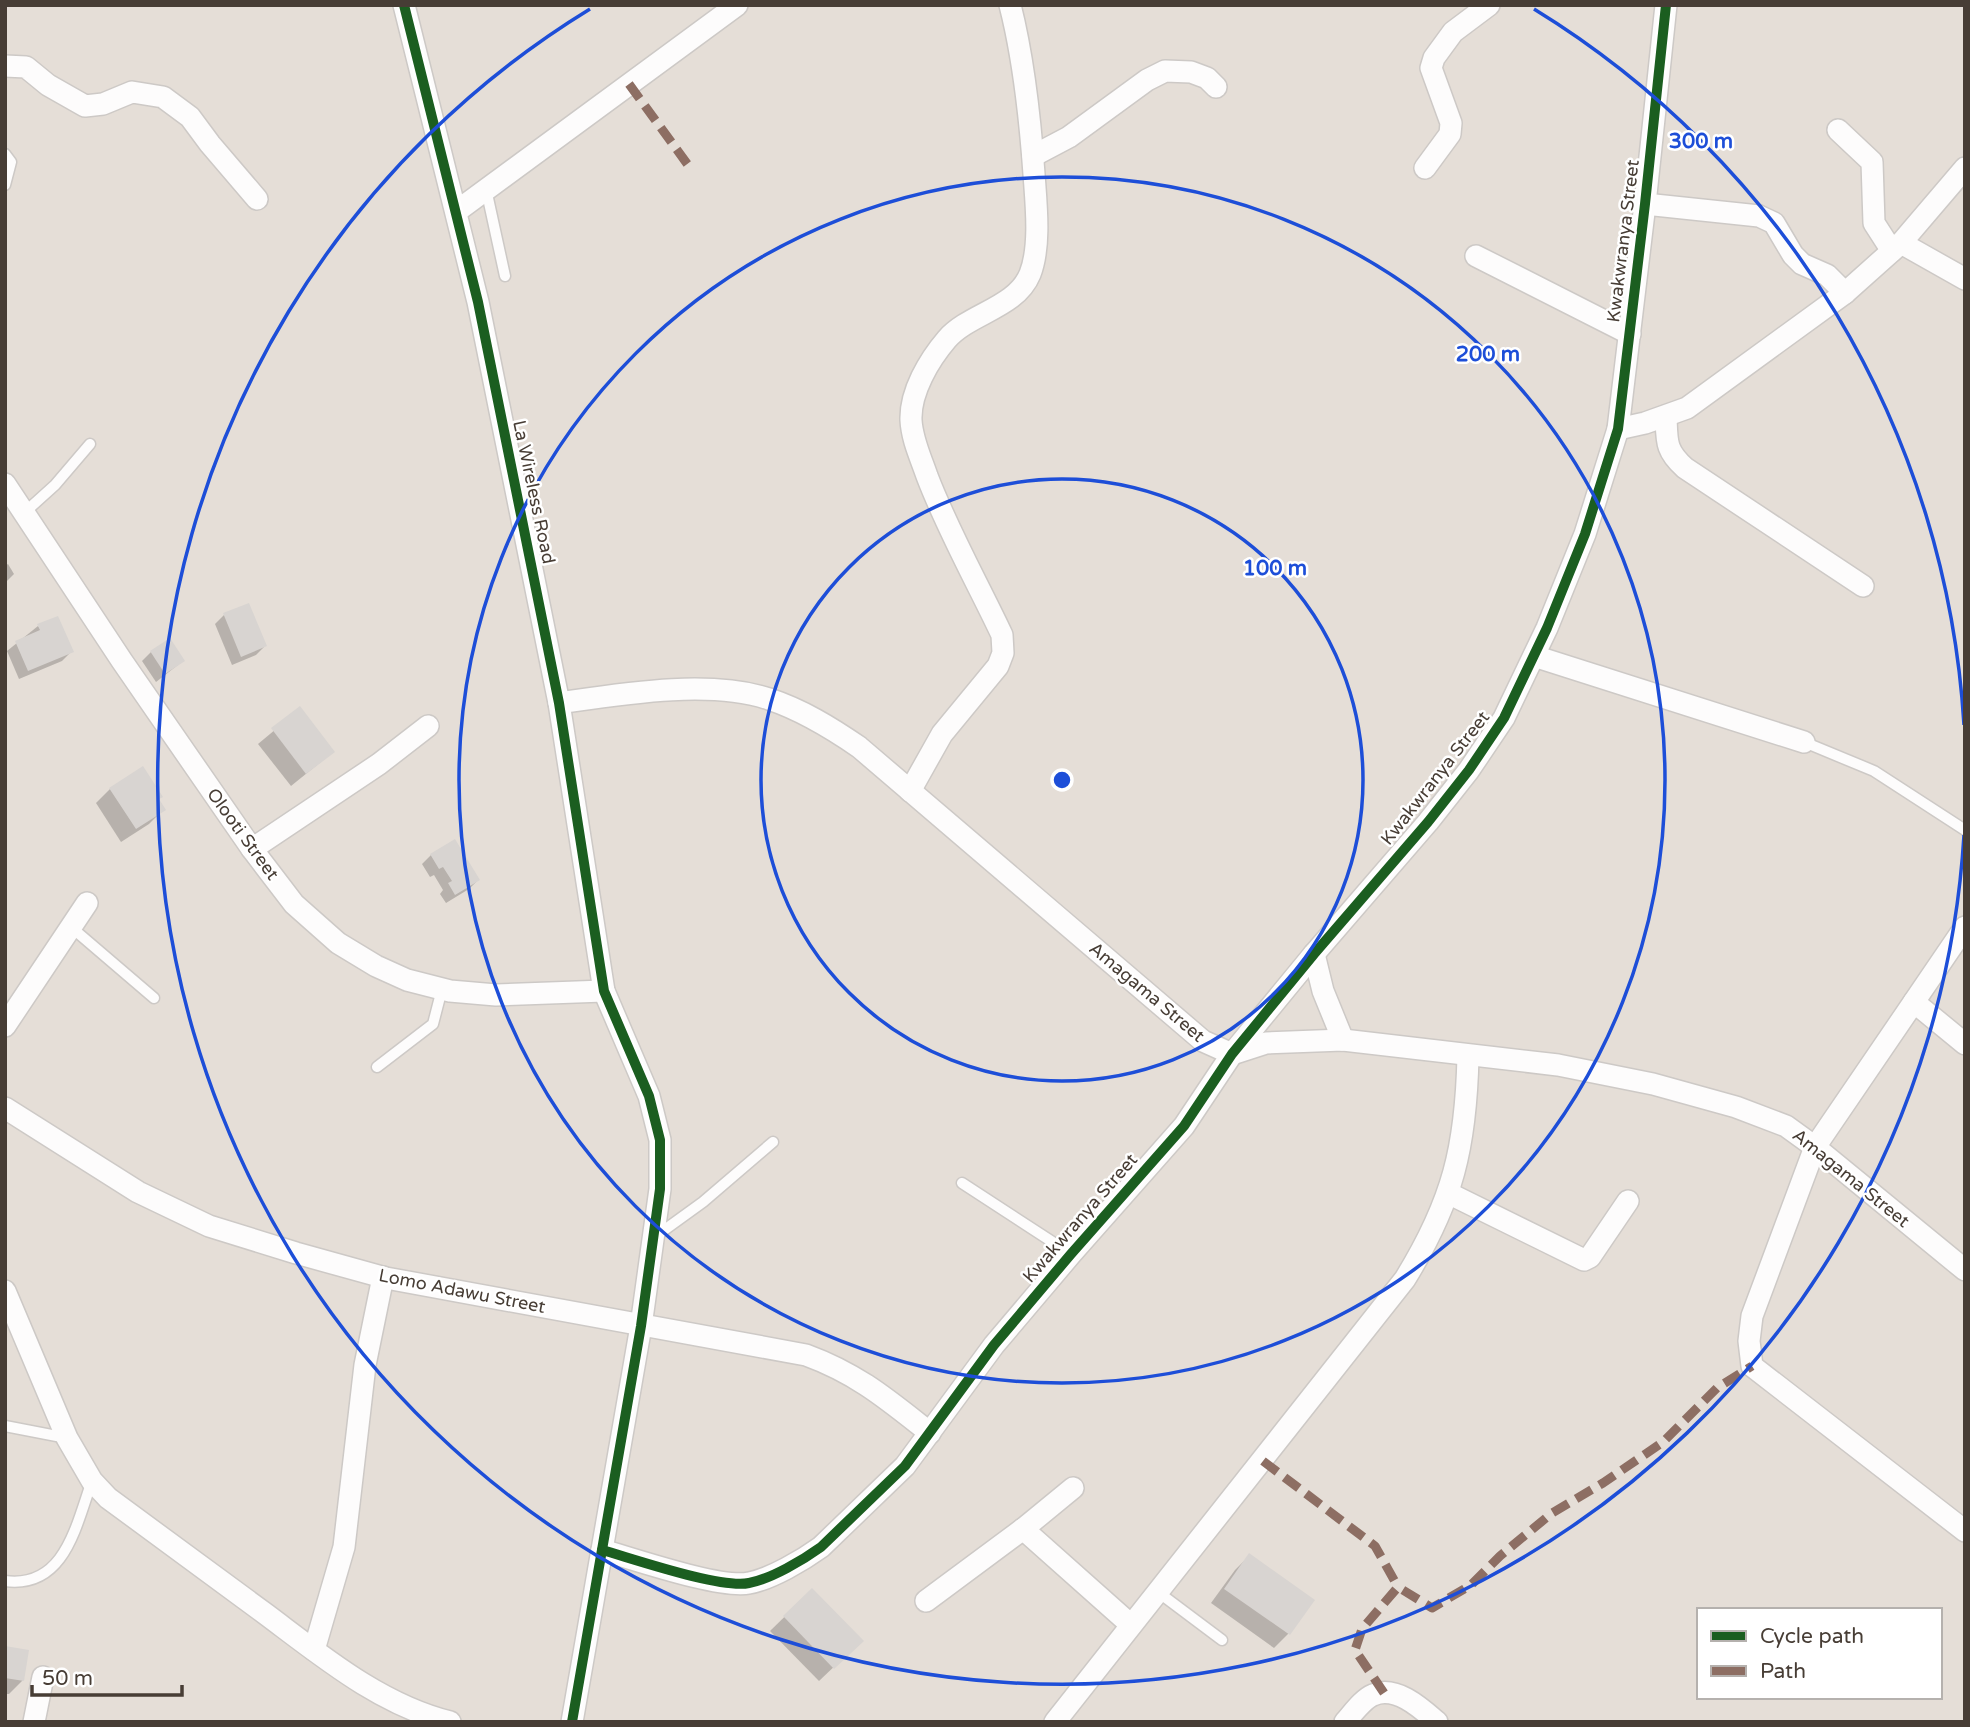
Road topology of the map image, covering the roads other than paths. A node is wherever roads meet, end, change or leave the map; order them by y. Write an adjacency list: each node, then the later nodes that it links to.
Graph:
1 (404, 5): 18 (street, La Wireless Road)
2 (737, 5): 6 (street)
3 (1010, 5): 11 (street)
4 (1489, 5): 12 (street)
5 (1666, 5): 17 (street, Kwakwranya Street)
6 (712, 12): 15 (street)
7 (5, 66): 16 (street)
8 (1216, 87): 11 (street)
9 (1838, 130): 19 (street)
10 (5, 154): 14 (lane)
11 (1033, 156): 35 (street)
12 (1425, 168)
13 (1965, 168): 19 (street)
14 (5, 185)
15 (486, 189): 18 (street); 21 (lane)
16 (257, 199)
17 (1646, 204): 23 (street); 24 (street, Kwakwranya Street)
18 (457, 211): 32 (street, La Wireless Road)
19 (1897, 247): 22 (street); 23 (street)
20 (1476, 256): 24 (street)
21 (505, 276)
22 (1965, 279)
23 (1845, 293): 25 (street)
24 (1630, 334): 26 (street, Kwakwranya Street)
25 (1666, 416): 26 (street); 30 (street)
26 (1618, 429): 31 (street, Kwakwranya Street)
27 (90, 444): 29 (lane)
28 (5, 484): 29 (street, Olooti Street)
29 (24, 513): 37 (street, Olooti Street)
30 (1863, 586)
31 (1534, 656): 34 (street); 41 (street, Kwakwranya Street)
32 (559, 703): 35 (street, Amagama Street); 43 (street, La Wireless Road)
33 (428, 726): 37 (street)
34 (1804, 742): 36 (lane)
35 (910, 791): 49 (street, Amagama Street)
36 (1965, 830)
37 (252, 849): 42 (street, Olooti Street)
38 (87, 904): 39 (street)
39 (71, 927): 44 (lane); 46 (street)
40 (1965, 927): 45 (street)
41 (1314, 954): 47 (street); 49 (street, Kwakwranya Street)
42 (442, 989): 43 (street, Olooti Street); 51 (lane)
43 (604, 991): 58 (street, La Wireless Road)
44 (154, 998)
45 (1913, 1002): 48 (street); 54 (street)
46 (5, 1026)
47 (1343, 1040): 49 (street, Amagama Street); 50 (street, Amagama Street)
48 (1965, 1044)
49 (1232, 1054): 59 (street, Kwakwranya Street)
50 (1468, 1056): 54 (street, Amagama Street); 56 (street)
51 (377, 1067)
52 (5, 1108): 61 (street, Lomo Adawu Street)
53 (773, 1142): 58 (lane)
54 (1815, 1147): 60 (street, Amagama Street); 70 (street)
55 (962, 1183): 59 (lane)
56 (1448, 1193): 57 (street); 73 (street)
57 (1628, 1200)
58 (654, 1238): 63 (street, La Wireless Road)
59 (1071, 1254): 65 (street, Kwakwranya Street)
60 (1965, 1270)
61 (383, 1277): 63 (street, Lomo Adawu Street); 77 (street)
62 (5, 1291): 66 (street)
63 (641, 1326): 65 (street, Lomo Adawu Street); 71 (street, La Wireless Road)
64 (5, 1426): 66 (lane)
65 (930, 1433): 71 (street, Kwakwranya Street)
66 (67, 1438): 67 (street)
67 (92, 1480): 72 (lane); 77 (street)
68 (1073, 1488): 69 (street)
69 (1023, 1529): 74 (street); 75 (street)
70 (1965, 1531)
71 (602, 1550): 81 (street, La Wireless Road)
72 (5, 1581)
73 (1158, 1592): 75 (street); 76 (lane)
74 (926, 1601)
75 (1131, 1625): 82 (street)
76 (1222, 1640)
77 (314, 1650): 80 (street)
78 (43, 1677): 79 (street)
79 (34, 1722)
80 (450, 1722)
81 (572, 1722)
82 (1055, 1722)
83 (1345, 1722): 84 (street)
84 (1437, 1722)

